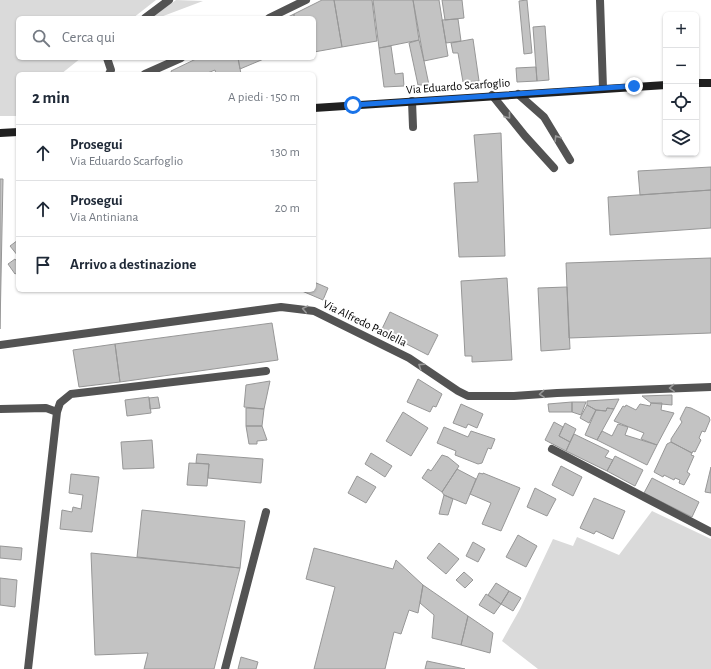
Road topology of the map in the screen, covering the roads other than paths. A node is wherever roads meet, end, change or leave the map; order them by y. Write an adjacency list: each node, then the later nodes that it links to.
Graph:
1 (168, 0): 4 (street)
2 (306, 0): 5 (street)
3 (600, 0): 13 (street)
4 (148, 16)
5 (274, 16)
6 (108, 60): 8 (street)
7 (176, 60): 9 (street)
8 (110, 72)
9 (150, 72)
10 (711, 83): 11 (street)
11 (699, 84)
12 (663, 85): 13 (street, Via Eduardo Scarfoglio)
13 (603, 88): 14 (street, Via Eduardo Scarfoglio)
14 (518, 94): 15 (street, Via Eduardo Scarfoglio); 21 (street, one-way to 14)
15 (492, 96): 16 (street, Via Eduardo Scarfoglio); 22 (street, one-way to 22)
16 (412, 101): 17 (street, Via Eduardo Scarfoglio); 18 (street)
17 (316, 108)
18 (413, 127)
19 (16, 132): 20 (street)
20 (0, 133)
21 (570, 160)
22 (554, 168)
23 (0, 345): 25 (street, Via Alfredo Paolella, one-way to 23)
24 (266, 371): 27 (street)
25 (711, 387)
26 (0, 409): 27 (street)
27 (57, 412): 31 (street)
28 (552, 449): 30 (street)
29 (266, 512): 32 (street)
30 (711, 532)
31 (28, 669)
32 (224, 669)

